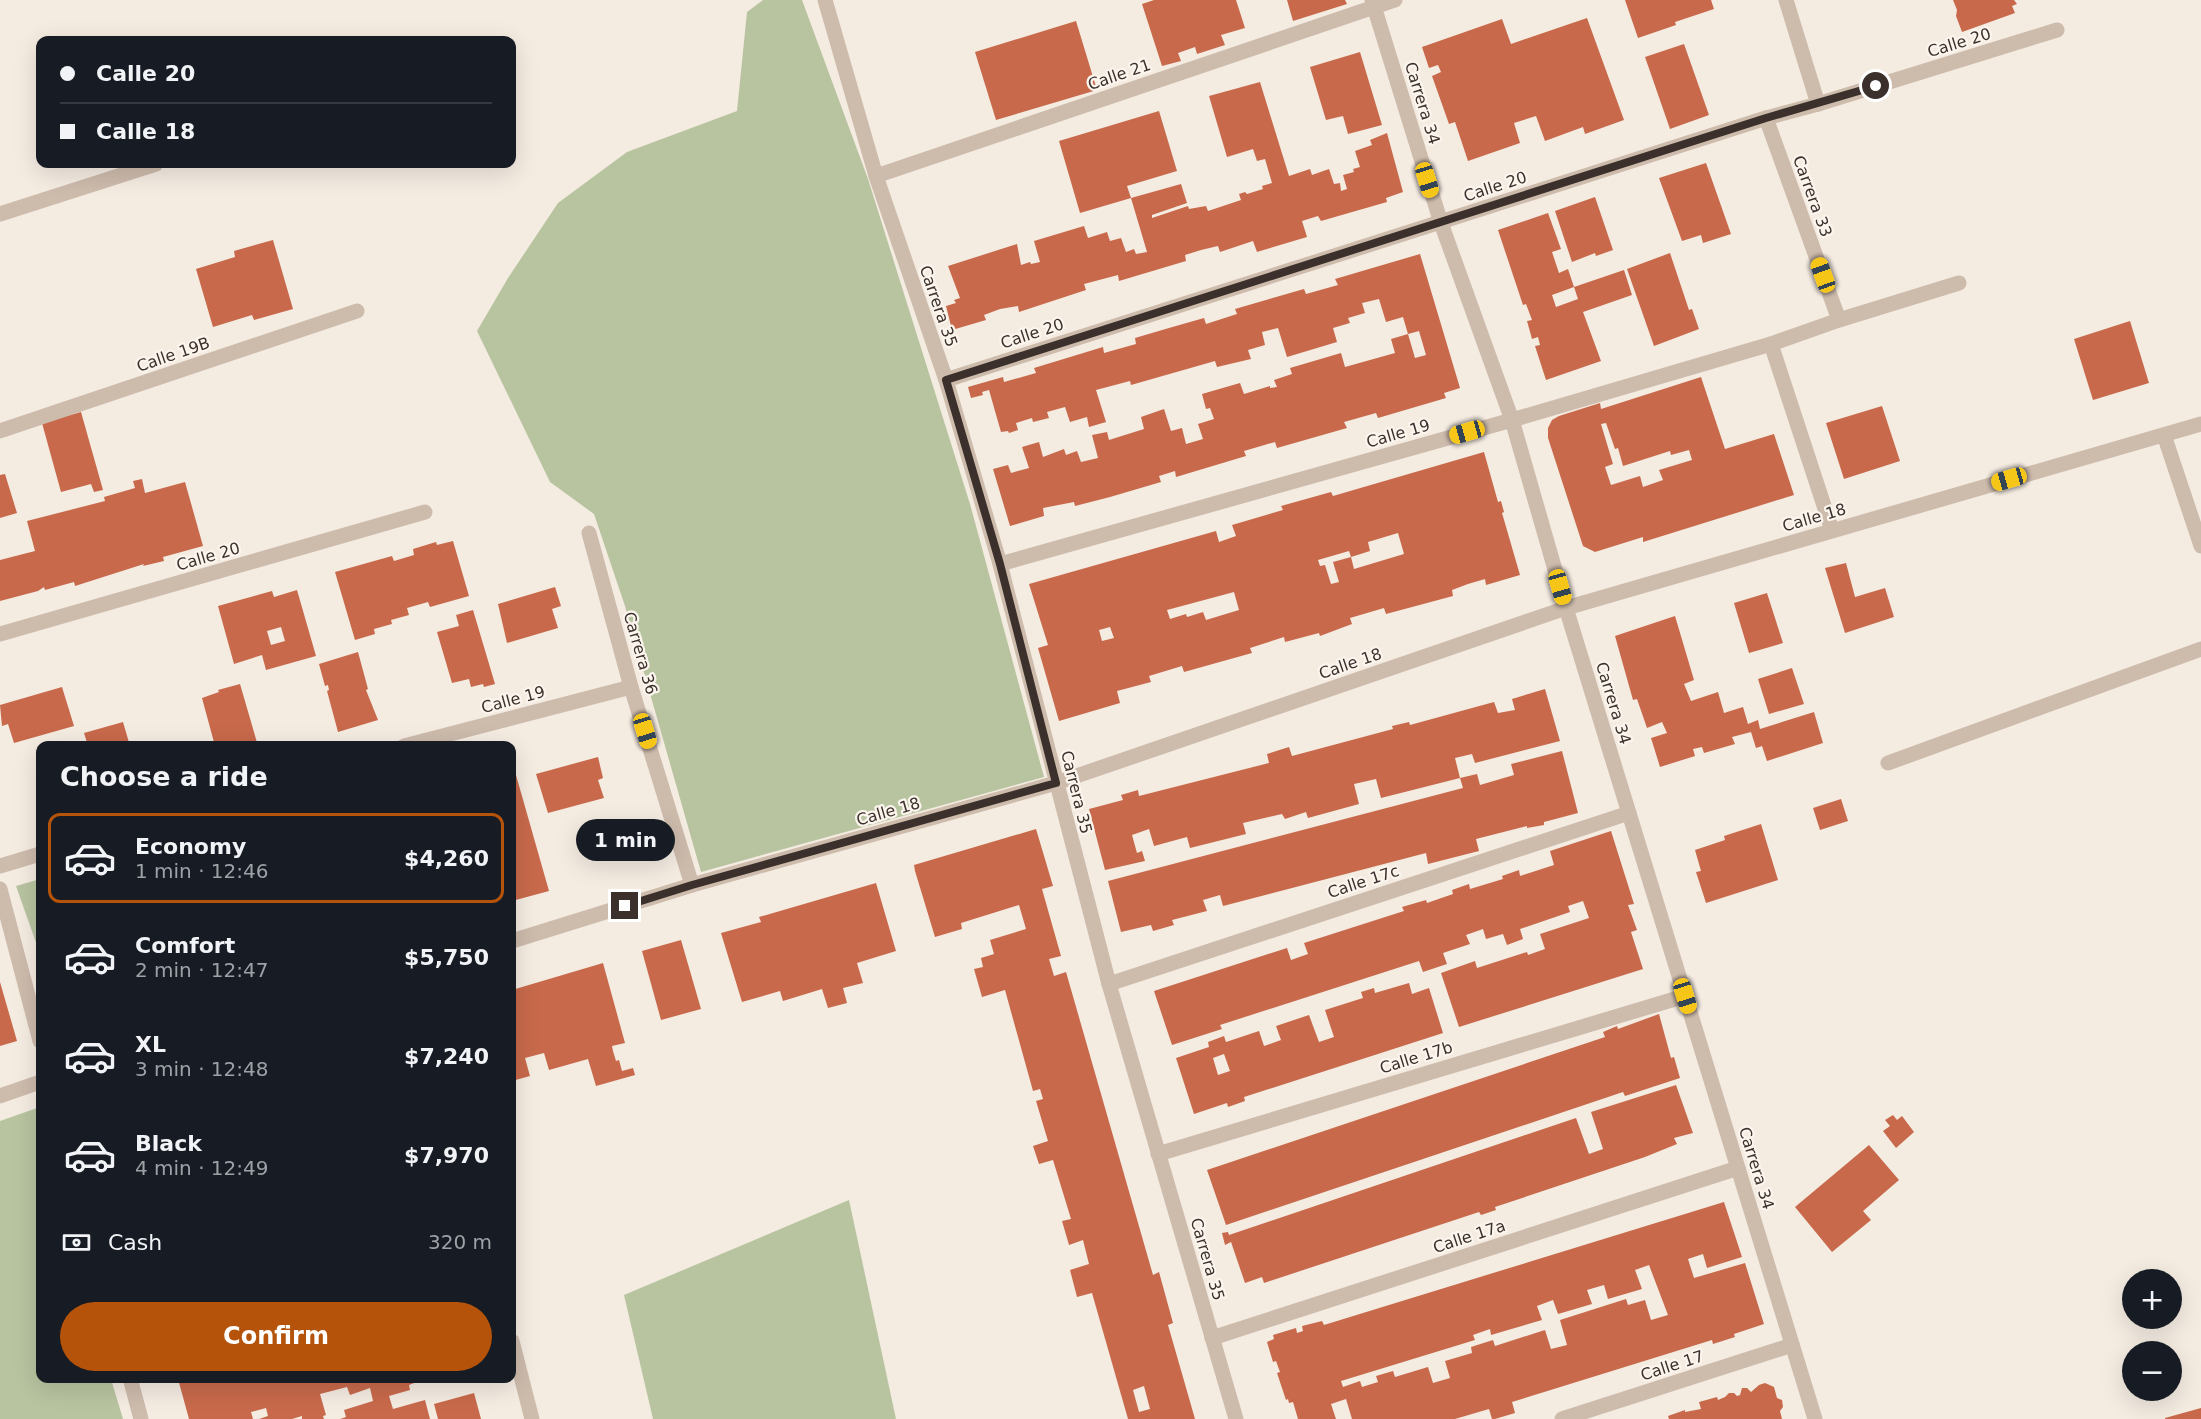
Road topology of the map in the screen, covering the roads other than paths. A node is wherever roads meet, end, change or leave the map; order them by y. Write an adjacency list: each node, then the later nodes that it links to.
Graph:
1 (825, 0): 9 (street, Carrera 35)
2 (1395, 0): 4 (street)
3 (1786, 0): 6 (street)
4 (1373, 4): 9 (street, Calle 21); 11 (street, Carrera 34)
5 (2056, 30): 6 (street, Calle 20)
6 (1818, 104): 7 (street, Calle 20)
7 (1766, 118): 11 (street, Calle 20); 14 (street, Carrera 33)
8 (144, 168): 10 (street)
9 (876, 176): 16 (street, Carrera 35)
10 (0, 214)
11 (1441, 223): 16 (street, Calle 20); 17 (street, Carrera 34)
12 (1959, 283): 14 (street, Calle 19)
13 (357, 310): 19 (street, Calle 19B)
14 (1839, 320): 15 (street, Calle 19)
15 (1771, 344): 17 (street, Calle 19); 22 (street)
16 (946, 380): 25 (street, Carrera 35)
17 (1512, 420): 25 (street, Calle 19); 26 (street, Carrera 34)
18 (2201, 424): 20 (street, Calle 18)
19 (0, 431)
20 (2164, 435): 22 (street, Calle 18); 24 (street)
21 (425, 512): 27 (street, Calle 20)
22 (1832, 530): 26 (street, Calle 18)
23 (590, 533): 29 (street, Carrera 36)
24 (2201, 546)
25 (1000, 564): 32 (street, Carrera 35)
26 (1566, 608): 32 (street, Calle 18); 33 (street, Carrera 34)
27 (0, 634)
28 (2201, 649): 31 (street)
29 (631, 687): 30 (street, Calle 19); 36 (street, Carrera 36)
30 (423, 741)
31 (1888, 762)
32 (1056, 783): 36 (street, Calle 18); 39 (street, Carrera 35)
33 (1629, 813): 39 (street, Calle 17c); 40 (street, Carrera 34)
34 (36, 855): 35 (street)
35 (0, 866)
36 (692, 885): 38 (street, Calle 18)
37 (0, 890): 41 (street)
38 (516, 940)
39 (1108, 984): 44 (street, Carrera 35)
40 (1685, 996): 44 (street, Calle 17b); 45 (street, Carrera 34)
41 (36, 1026)
42 (36, 1083): 43 (street)
43 (0, 1096)
44 (1158, 1154): 46 (street, Carrera 35)
45 (1738, 1168): 46 (street, Calle 17a); 47 (street, Carrera 34)
46 (1212, 1338): 52 (street, Carrera 35)
47 (1792, 1345): 53 (street, Calle 17); 54 (street, Carrera 34)
48 (516, 1357): 51 (street)
49 (131, 1383): 50 (street)
50 (141, 1419)
51 (532, 1419)
52 (1236, 1419)
53 (1562, 1419)
54 (1815, 1419)

